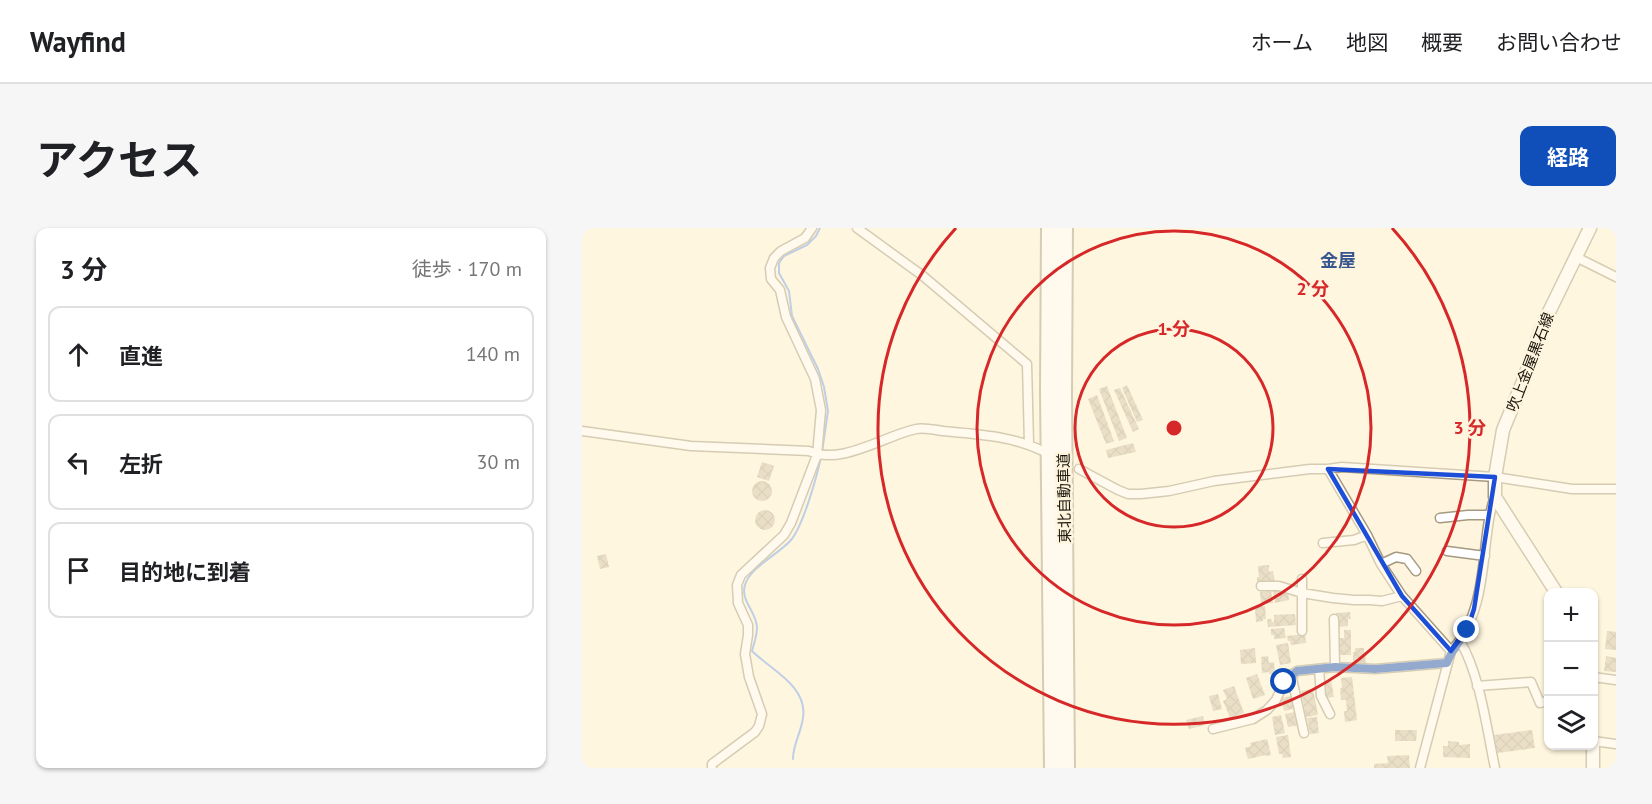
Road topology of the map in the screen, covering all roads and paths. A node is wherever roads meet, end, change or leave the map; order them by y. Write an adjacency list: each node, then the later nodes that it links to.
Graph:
1 (812, 228): 11 (street)
2 (857, 228): 9 (street)
3 (1050, 228): 49 (highway, 東北自動車道)
4 (1064, 228): 50 (highway, 東北自動車道)
5 (1590, 228): 6 (main road, 吹上金屋黒石線)
6 (1576, 257): 7 (street); 14 (main road, 吹上金屋黒石線)
7 (1616, 277)
8 (582, 431): 11 (street)
9 (1029, 444): 10 (street); 11 (street)
10 (1043, 451)
11 (820, 455): 48 (street)
12 (1328, 469): 13 (street); 14 (street); 19 (street)
13 (1079, 470)
14 (1495, 477): 15 (street); 16 (main road, 吹上金屋黒石線)
15 (1616, 489)
16 (1495, 497): 17 (street); 27 (main road)
17 (1490, 515): 18 (street); 22 (street)
18 (1440, 518)
19 (1367, 535): 20 (street); 23 (street)
20 (1323, 543)
21 (1447, 551): 22 (street)
22 (1485, 556): 32 (street)
23 (1381, 564): 24 (street); 29 (street)
24 (1416, 571)
25 (1302, 579): 28 (street)
26 (1261, 586): 28 (street)
27 (1553, 588)
28 (1302, 593): 29 (street); 31 (street)
29 (1402, 596): 33 (street)
30 (1334, 620): 35 (street)
31 (1302, 631)
32 (1460, 641): 33 (street); 40 (street)
33 (1451, 651): 34 (street)
34 (1447, 663): 35 (street); 51 (street)
35 (1335, 667): 36 (street)
36 (1319, 669): 37 (street); 42 (street)
37 (1291, 674): 43 (street); 44 (street)
38 (1598, 678): 39 (street)
39 (1616, 680)
40 (1477, 686): 41 (street); 52 (street)
41 (1544, 702)
42 (1330, 714)
43 (1213, 729)
44 (1304, 733)
45 (1598, 743): 46 (street)
46 (1616, 744)
47 (1593, 750): 53 (main road)
48 (712, 768)
49 (1053, 768)
50 (1066, 768)
51 (1420, 768)
52 (1495, 768)
53 (1593, 768)

